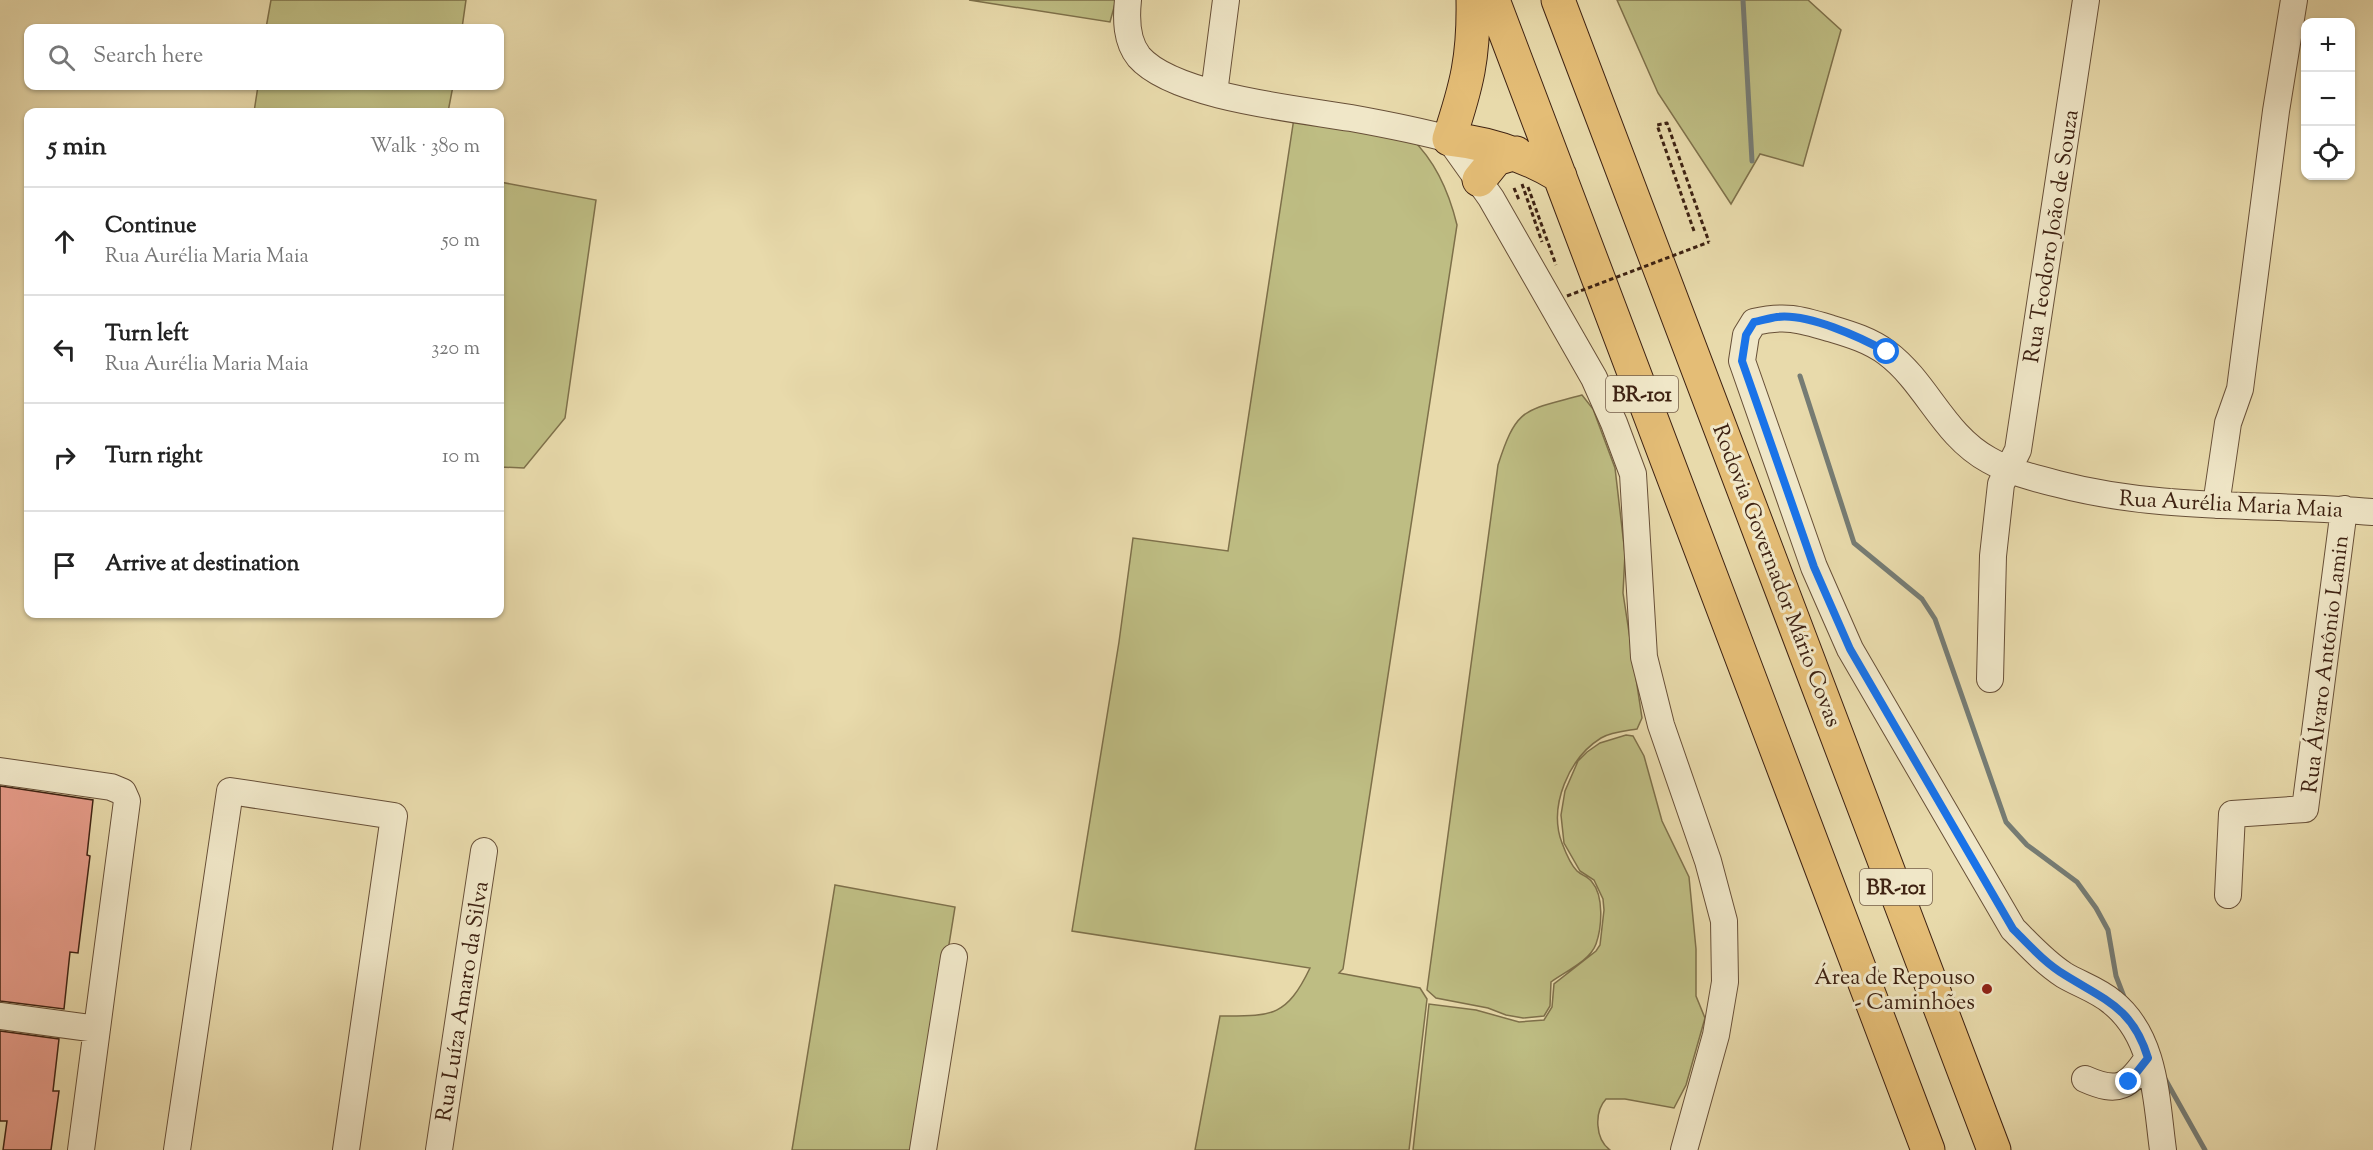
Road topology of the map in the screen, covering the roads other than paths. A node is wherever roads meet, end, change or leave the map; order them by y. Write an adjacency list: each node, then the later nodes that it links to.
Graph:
1 (1128, 0): 8 (street)
2 (1226, 0): 8 (street)
3 (1473, 0): 9 (highway)
4 (1493, 0): 11 (highway, BR-101)
5 (1558, 0): 33 (highway, Rodovia Governador Mário Covas / BR-101)
6 (2086, 0): 13 (street, Rua Teodoro João de Souza)
7 (2294, 0): 14 (street)
8 (1214, 93): 9 (street)
9 (1449, 139): 10 (highway); 12 (street)
10 (1516, 153): 11 (highway); 12 (highway)
11 (1560, 176): 32 (highway, BR-101)
12 (1479, 180): 31 (street)
13 (2010, 470): 14 (street, Rua Aurélia Maria Maia); 17 (street, Rua Teodoro João de Souza); 24 (street, Rua Aurélia Maria Maia)
14 (2224, 505): 15 (street, Rua Aurélia Maria Maia)
15 (2344, 509): 16 (street, Rua Aurélia Maria Maia); 20 (street, Rua Álvaro Antônio Lamin)
16 (2373, 512)
17 (1990, 679)
18 (0, 771): 23 (street)
19 (484, 851): 29 (street, Rua Luíza Amaro da Silva)
20 (2228, 895)
21 (954, 957): 30 (street)
22 (0, 1016): 23 (street)
23 (97, 1029): 26 (street)
24 (2148, 1058): 25 (street); 34 (street, Rua Aurélia Maria Maia)
25 (2085, 1079)
26 (81, 1150)
27 (177, 1150): 28 (street)
28 (346, 1150)
29 (439, 1150)
30 (923, 1150)
31 (1683, 1150)
32 (1928, 1150)
33 (1994, 1150)
34 (2163, 1150)

